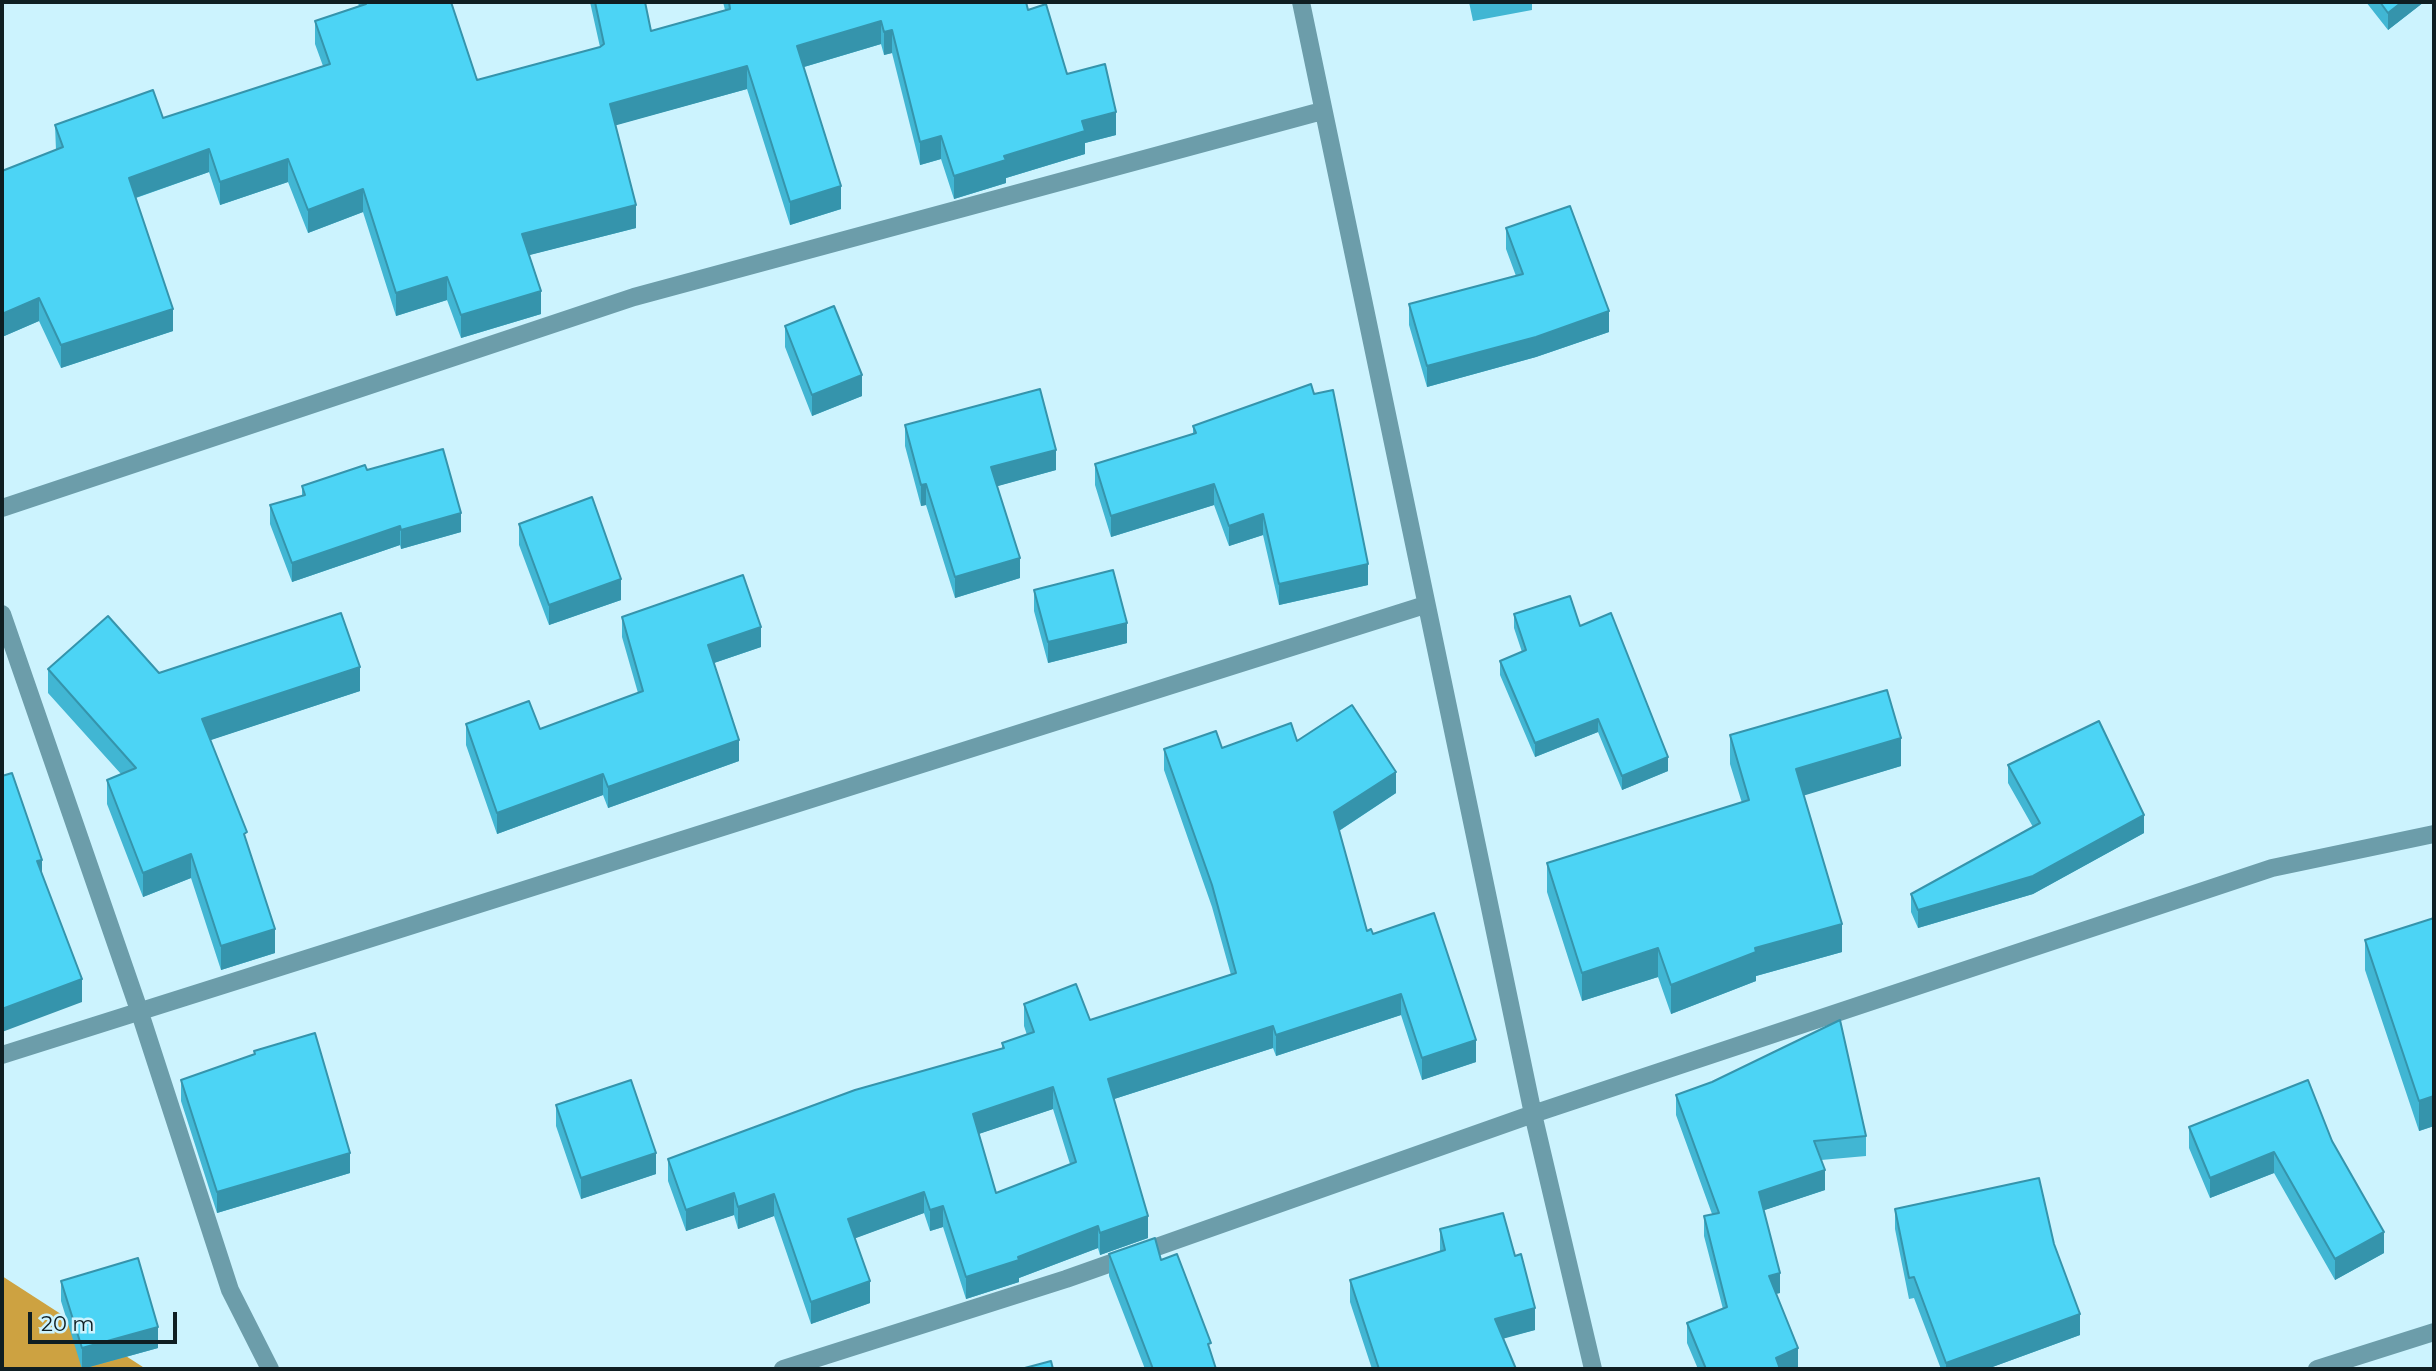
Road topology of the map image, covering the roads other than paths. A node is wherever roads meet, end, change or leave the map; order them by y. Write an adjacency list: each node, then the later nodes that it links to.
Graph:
1 (1301, 2): 2 (street)
2 (1322, 111): 3 (street); 4 (street)
3 (2, 508)
4 (1425, 605): 7 (street); 9 (street)
5 (2, 614): 7 (street)
6 (2434, 834): 9 (street)
7 (139, 1010): 8 (street); 11 (street)
8 (2, 1055)
9 (1533, 1114): 12 (street); 13 (street)
10 (2434, 1332): 14 (street)
11 (270, 1369)
12 (783, 1369)
13 (1592, 1369)
14 (2317, 1369)

